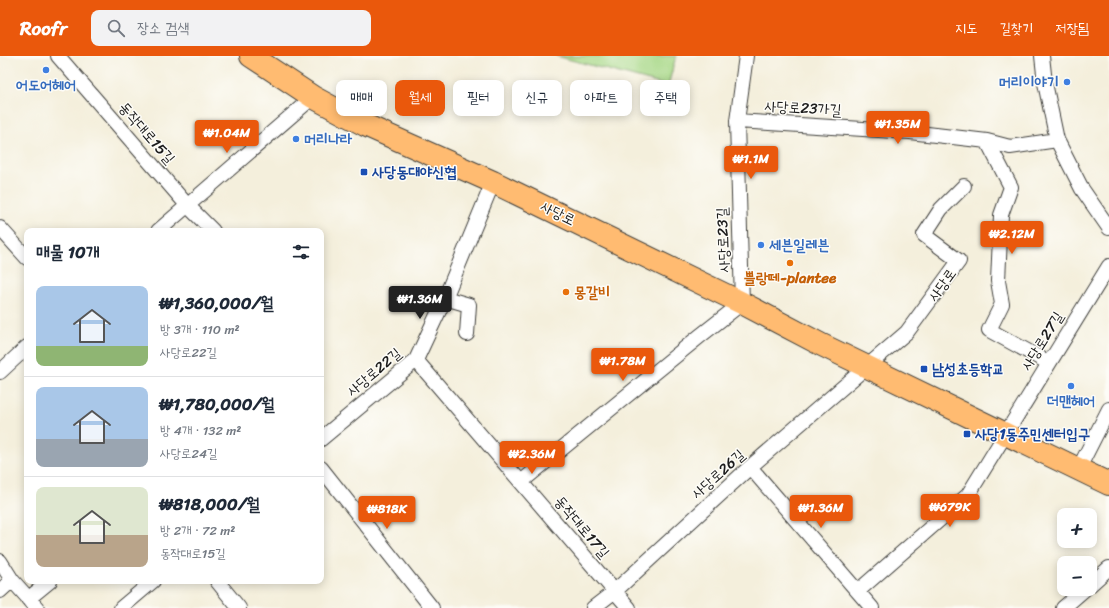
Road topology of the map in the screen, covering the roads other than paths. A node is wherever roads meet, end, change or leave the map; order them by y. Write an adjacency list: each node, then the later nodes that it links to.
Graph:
1 (58, 56): 11 (street, 동작대로15길)
2 (252, 56): 5 (main road, 사당로)
3 (746, 56): 6 (street, 사당로23길)
4 (1042, 56): 7 (street)
5 (313, 97): 9 (main road, 사당로); 11 (street)
6 (737, 121): 8 (street, 사당로23가길); 19 (street, 사당로23길)
7 (1057, 140): 8 (street, 사당로23가길); 15 (street)
8 (987, 141): 23 (street)
9 (493, 182): 18 (street, 사당로22길); 19 (main road, 사당로)
10 (964, 186): 24 (street, 사당로)
11 (187, 206): 13 (street); 14 (street, 동작대로15길)
12 (0, 228): 16 (street)
13 (161, 228)
14 (210, 228)
15 (1109, 228)
16 (24, 255)
17 (1109, 266): 23 (street, 사당로27길)
18 (446, 298): 20 (street); 22 (street, 사당로22길)
19 (742, 303): 24 (main road, 사당로); 32 (street)
20 (467, 334)
21 (24, 350): 25 (street)
22 (416, 360): 28 (street, 사당로22길); 32 (street, 동작대로17길)
23 (1049, 363): 27 (street, 사당로27길)
24 (867, 367): 27 (main road, 사당로); 29 (street, 사당로26길)
25 (0, 372)
26 (1109, 410): 30 (street)
27 (1005, 434): 30 (main road, 사당로); 42 (street)
28 (324, 437)
29 (750, 467): 42 (street); 43 (street, 사당로26길)
30 (1078, 470): 33 (main road, 사당로)
31 (324, 472): 48 (street)
32 (521, 482): 43 (street, 동작대로17길)
33 (1109, 484)
34 (0, 561): 37 (street)
35 (1109, 568): 36 (street)
36 (1097, 579)
37 (12, 580): 41 (street); 45 (street)
38 (48, 584): 45 (street)
39 (149, 584): 46 (street)
40 (219, 584): 47 (street)
41 (0, 591)
42 (858, 591): 51 (street)
43 (615, 592): 49 (street, 사당로26길); 50 (street, 동작대로17길)
44 (1077, 596): 52 (street)
45 (33, 604)
46 (121, 608)
47 (239, 608)
48 (432, 608)
49 (593, 608)
50 (629, 608)
51 (872, 608)
52 (1063, 608)

